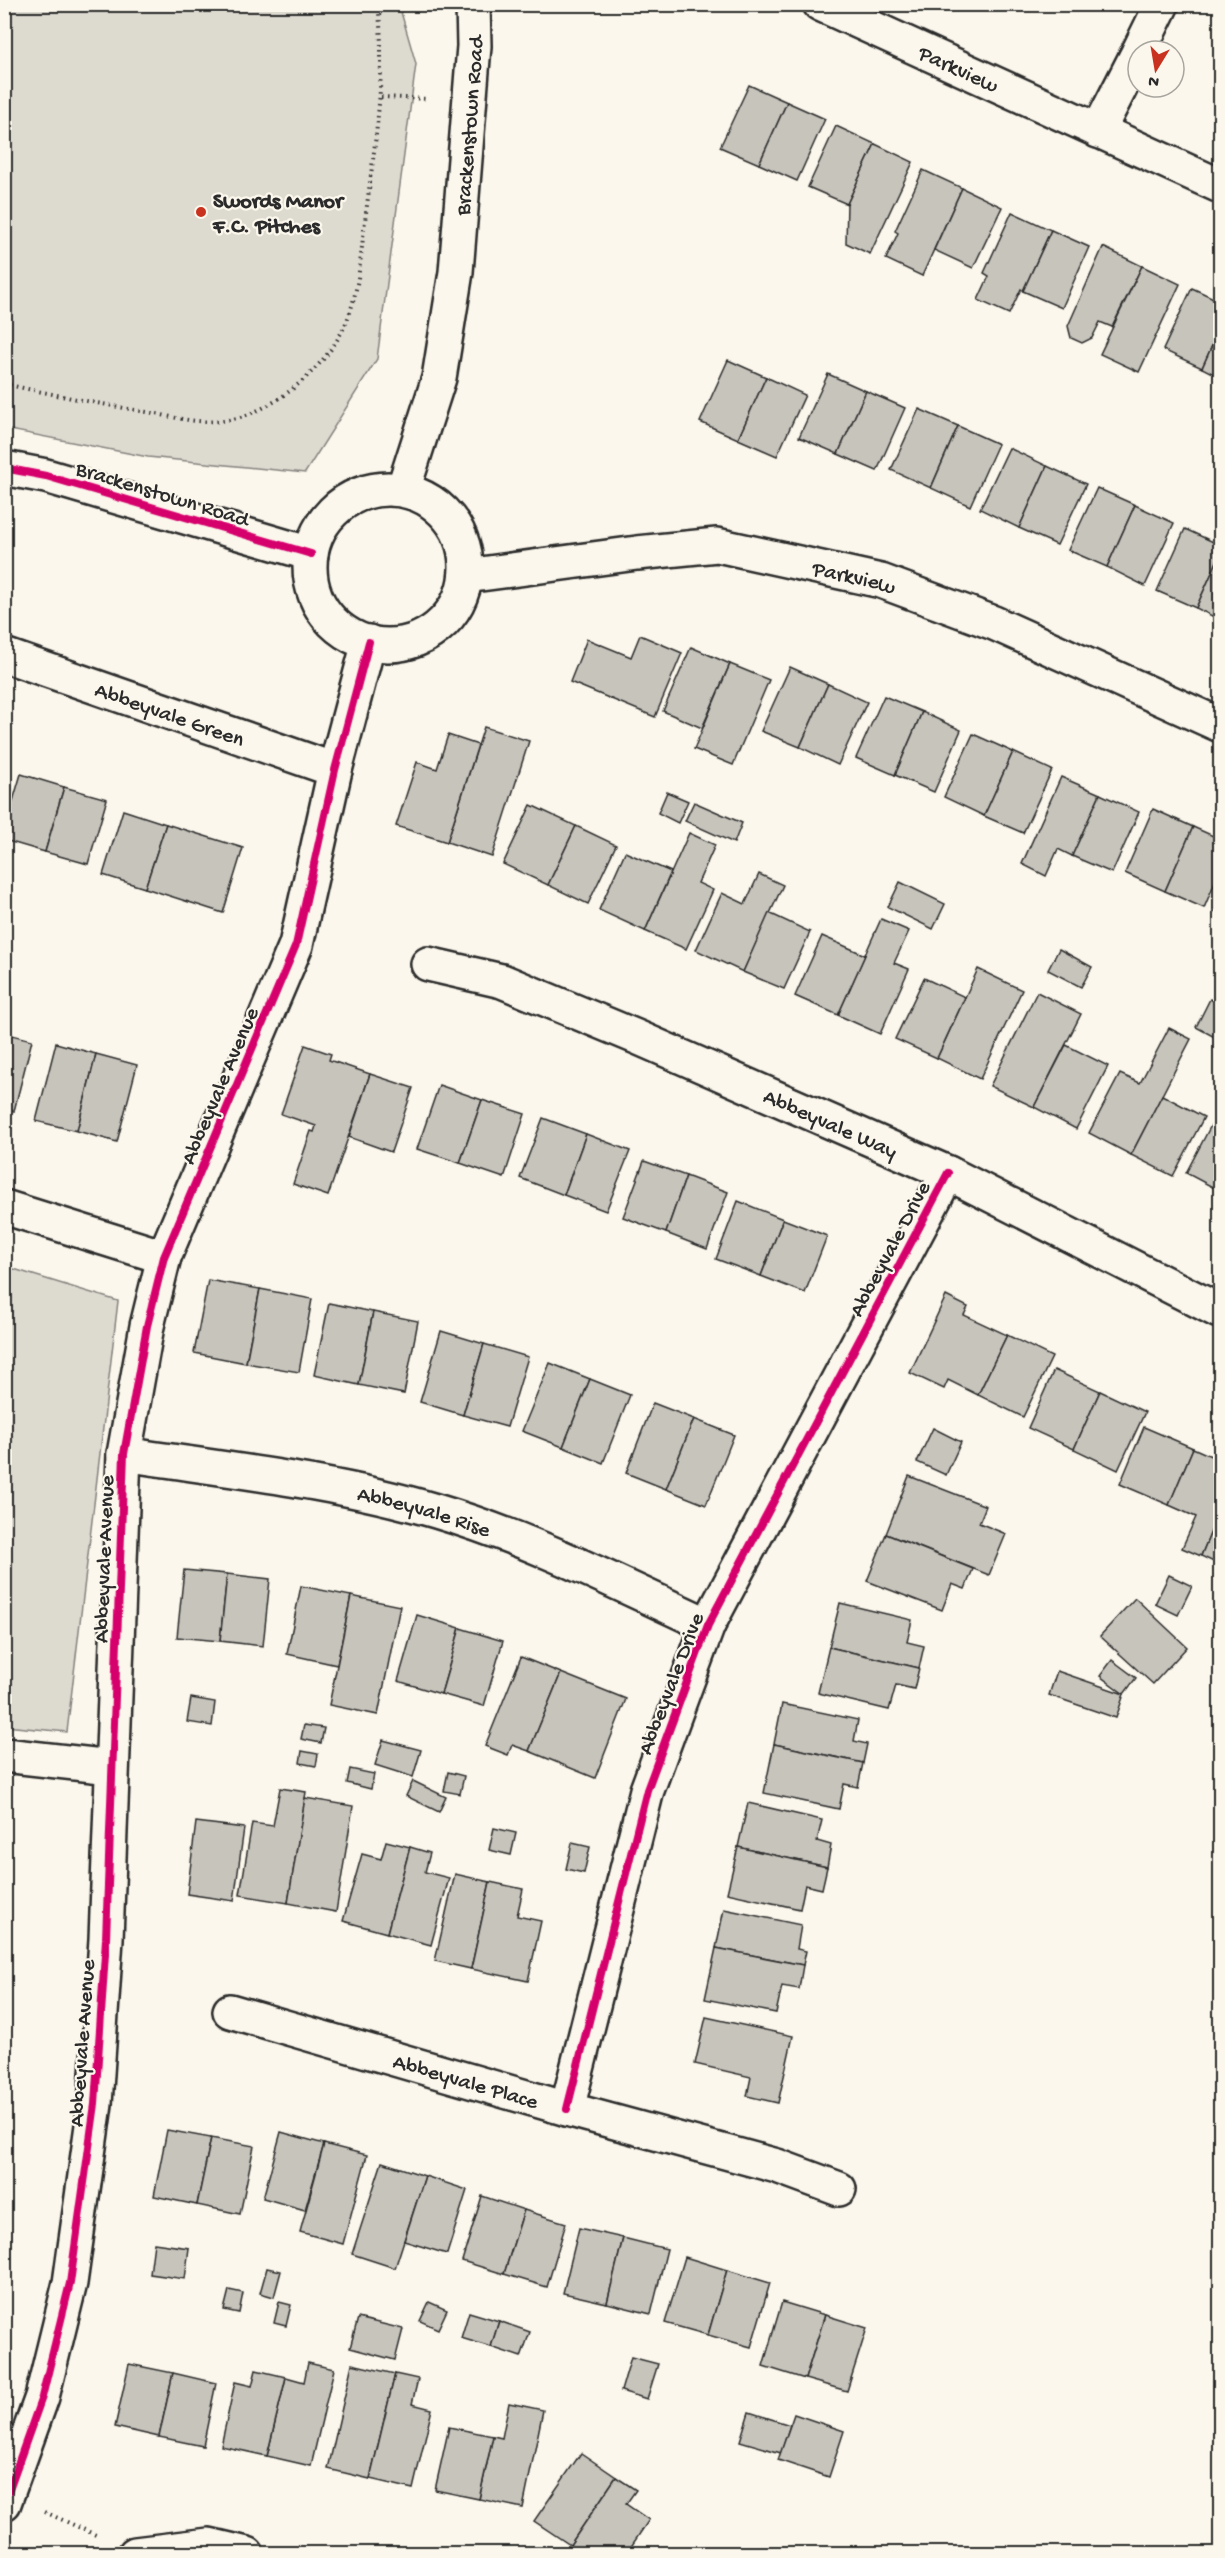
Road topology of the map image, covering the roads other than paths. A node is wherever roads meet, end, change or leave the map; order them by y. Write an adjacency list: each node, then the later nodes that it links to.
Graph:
1 (473, 4): 9 (street, Brackenstown Road)
2 (820, 4): 6 (street, Parkview)
3 (1162, 4): 4 (street)
4 (1144, 39)
5 (1126, 76): 6 (street)
6 (1098, 131): 7 (street, Parkview)
7 (1221, 186)
8 (4, 468): 10 (street, Brackenstown Road)
9 (402, 490): 10 (street); 11 (street)
10 (311, 554): 12 (street)
11 (466, 576): 12 (street); 14 (street, Parkview)
12 (369, 642): 15 (street, Abbeyvale Avenue)
13 (4, 655): 15 (street, Abbeyvale Green)
14 (1221, 725)
15 (335, 770): 19 (street, Abbeyvale Avenue)
16 (428, 964): 17 (street, Abbeyvale Way)
17 (948, 1173): 20 (street, Abbeyvale Way); 22 (street, Abbeyvale Drive)
18 (4, 1207): 19 (street)
19 (164, 1257): 21 (street, Abbeyvale Avenue)
20 (1219, 1311)
21 (124, 1454): 22 (street, Abbeyvale Rise); 24 (street, Abbeyvale Avenue)
22 (708, 1625): 26 (street, Abbeyvale Drive)
23 (4, 1755): 24 (street)
24 (111, 1767): 28 (street, Abbeyvale Avenue)
25 (230, 2012): 26 (street, Abbeyvale Place)
26 (567, 2109): 27 (street, Abbeyvale Place)
27 (839, 2189)
28 (6, 2500)
29 (135, 2553): 30 (street)
30 (247, 2553)

